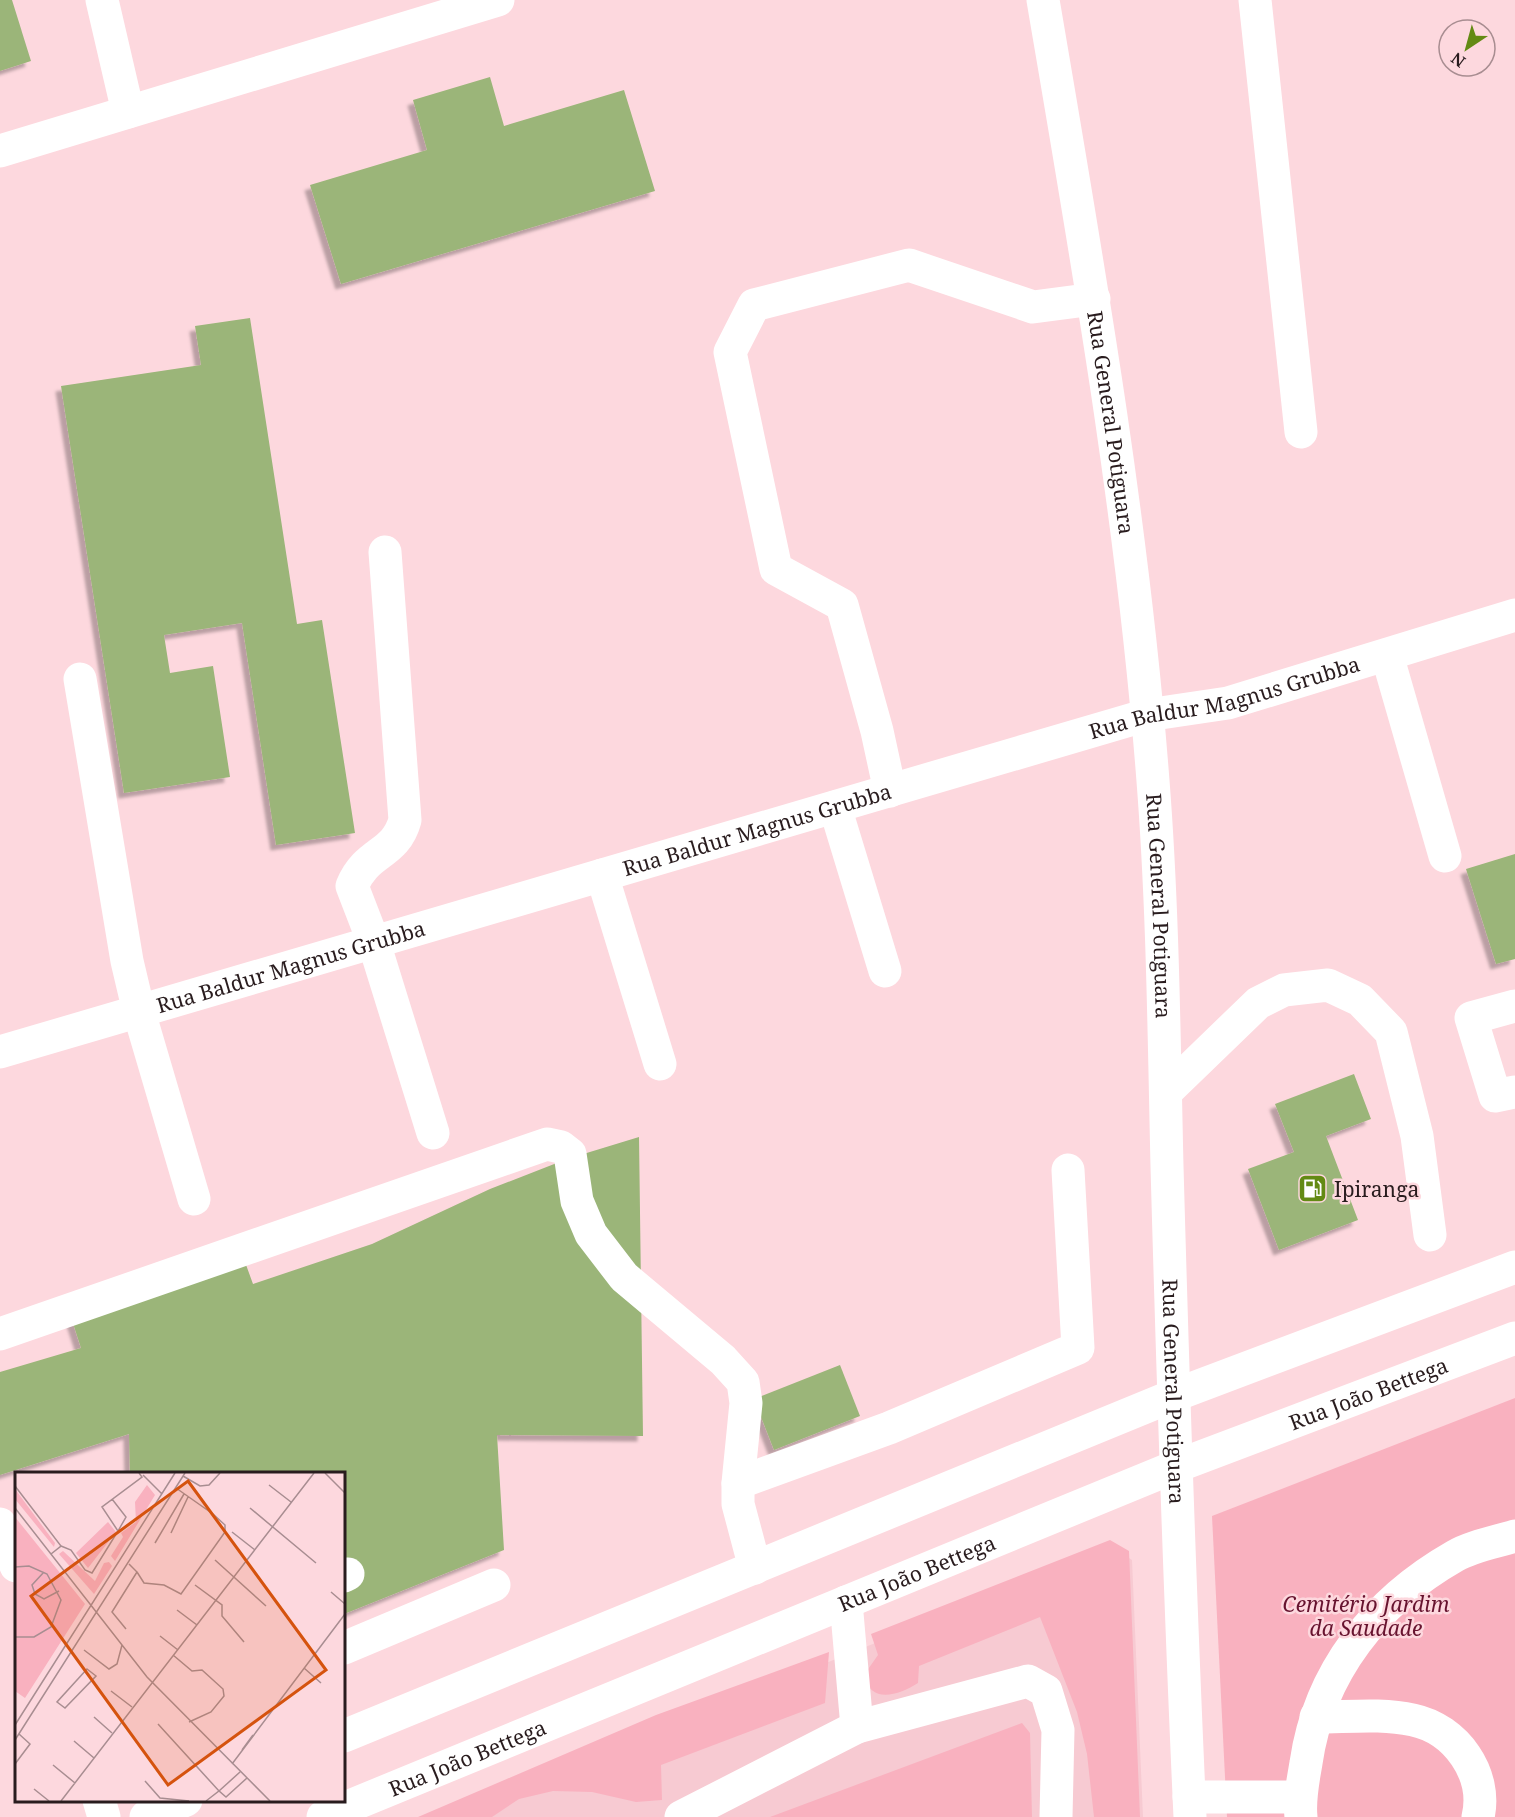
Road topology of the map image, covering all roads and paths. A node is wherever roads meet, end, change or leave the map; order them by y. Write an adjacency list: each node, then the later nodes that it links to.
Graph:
1 (102, 0): 5 (main road)
2 (498, 0): 5 (main road)
3 (1043, 0): 7 (main road, Rua General Potiguara)
4 (1255, 0): 8 (main road)
5 (128, 112): 6 (main road)
6 (0, 151)
7 (1094, 299): 13 (main road, Rua General Potiguara); 14 (main road)
8 (1300, 432)
9 (385, 552): 18 (main road)
10 (1515, 615): 11 (main road, Rua Baldur Magnus Grubba)
11 (1387, 655): 13 (main road, Rua Baldur Magnus Grubba); 16 (main road)
12 (80, 679): 21 (main road)
13 (1147, 715): 14 (main road, Rua Baldur Magnus Grubba); 24 (main road, Rua General Potiguara)
14 (890, 791): 15 (main road, Rua Baldur Magnus Grubba)
15 (835, 807): 17 (main road, Rua Baldur Magnus Grubba); 19 (main road)
16 (1445, 856)
17 (602, 875): 18 (main road, Rua Baldur Magnus Grubba); 23 (main road)
18 (374, 942): 21 (main road, Rua Baldur Magnus Grubba); 26 (main road)
19 (885, 971)
20 (1515, 1006): 25 (main road)
21 (139, 1012): 22 (main road, Rua Baldur Magnus Grubba); 28 (main road)
22 (0, 1053)
23 (660, 1064)
24 (1166, 1092): 29 (main road); 33 (main road, Rua General Potiguara)
25 (1515, 1092)
26 (433, 1133)
27 (1068, 1170): 35 (main road)
28 (194, 1199)
29 (1430, 1235)
30 (1515, 1267): 33 (main road)
31 (0, 1334): 35 (main road)
32 (1515, 1338): 34 (main road, Rua João Bettega)
33 (1175, 1395): 34 (main road, Rua General Potiguara); 39 (main road)
34 (1177, 1466): 41 (main road, Rua João Bettega); 48 (main road, Rua General Potiguara)
35 (738, 1483): 39 (main road)
36 (0, 1524): 38 (main road)
37 (1515, 1536): 43 (main road)
38 (15, 1563)
39 (755, 1568): 45 (main road)
40 (494, 1585): 42 (main road)
41 (846, 1602): 44 (main road); 52 (main road, Rua João Bettega)
42 (345, 1647)
43 (1316, 1717): 49 (main road); 55 (main road)
44 (857, 1727): 53 (main road); 54 (main road)
45 (345, 1736)
46 (100, 1802): 50 (main road)
47 (181, 1802): 51 (main road)
48 (1189, 1807): 49 (main road)
49 (1301, 1807)
50 (104, 1817)
51 (146, 1817)
52 (323, 1817)
53 (681, 1817)
54 (1056, 1817)
55 (1478, 1817)

